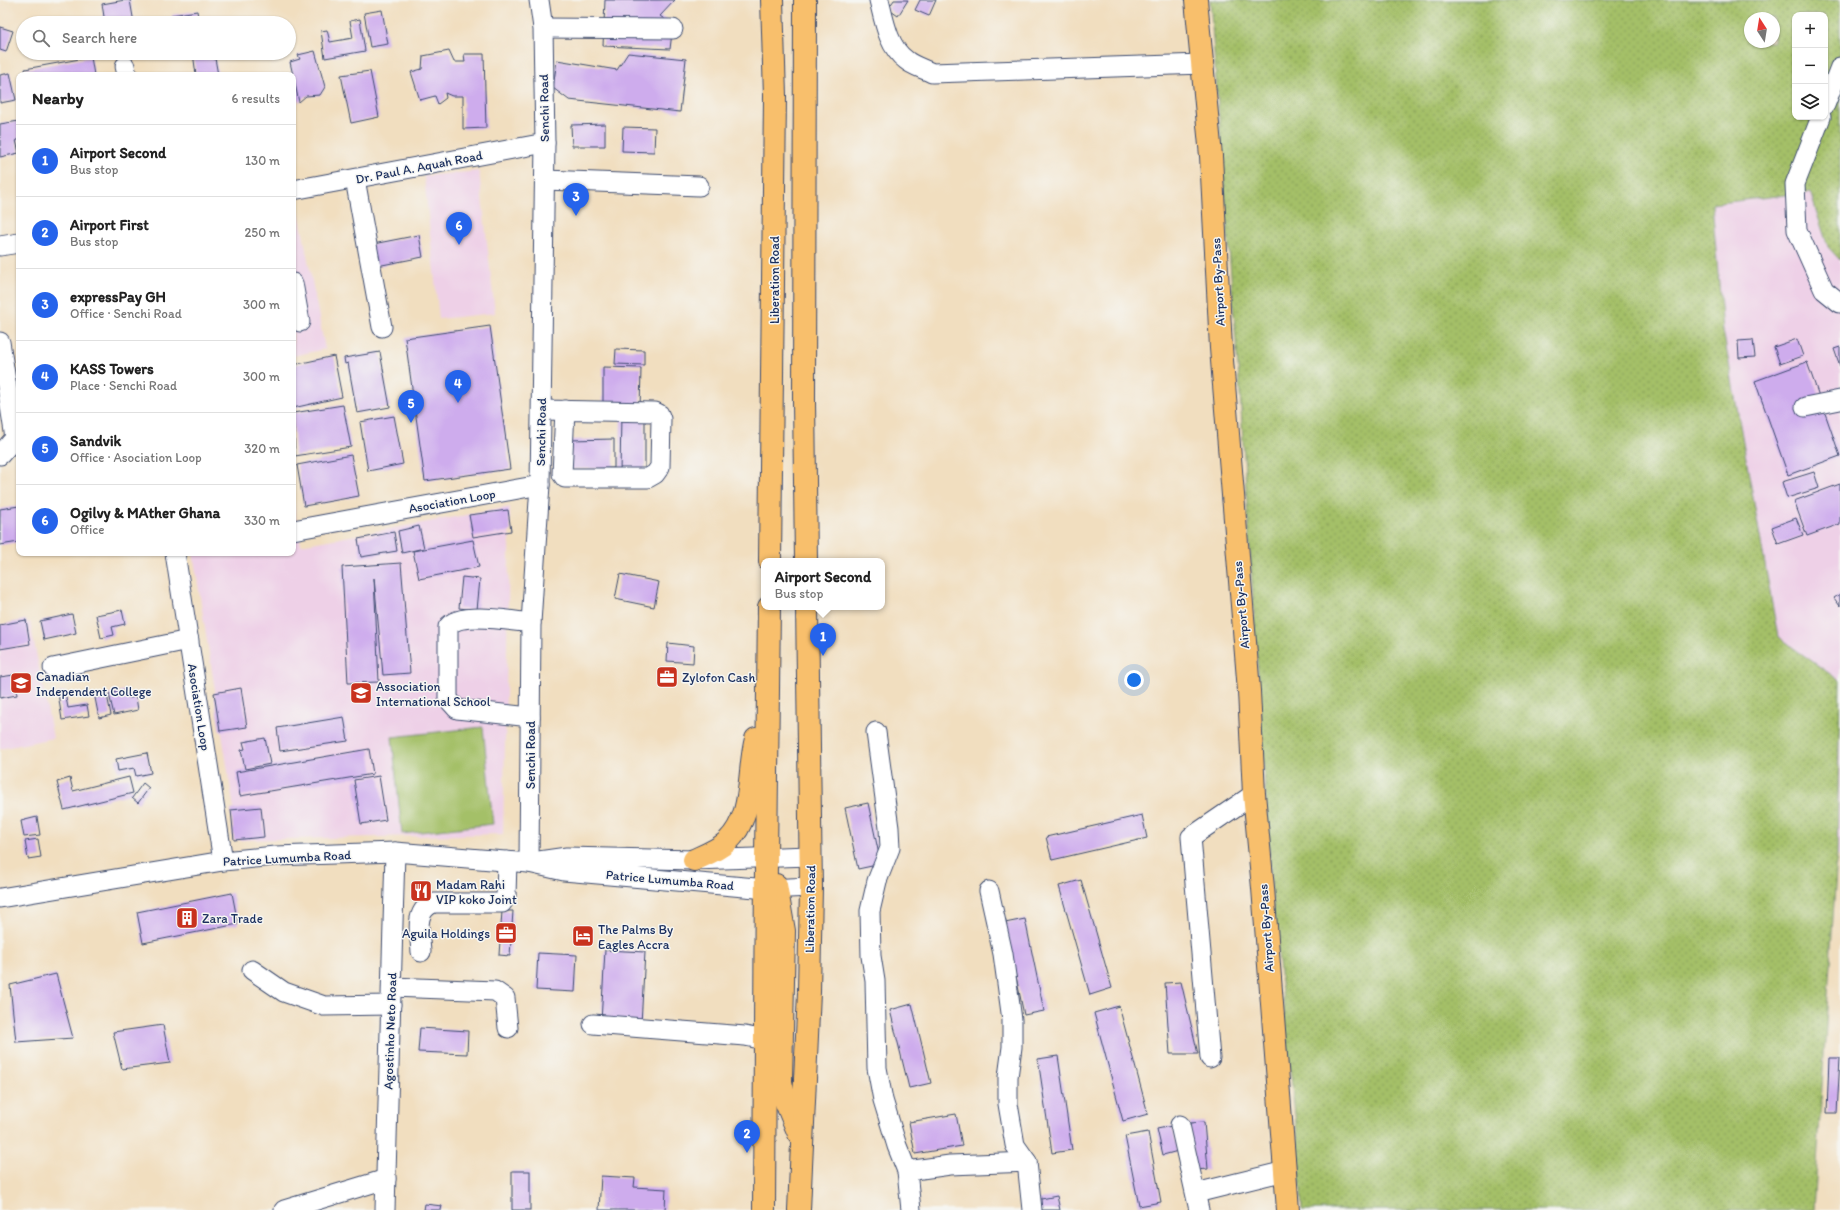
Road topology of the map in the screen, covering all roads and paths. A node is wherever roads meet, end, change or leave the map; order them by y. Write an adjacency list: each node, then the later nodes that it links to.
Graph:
1 (540, 0): 6 (street, Senchi Road)
2 (772, 0): 32 (main road, Liberation Road)
3 (805, 0): 33 (main road)
4 (880, 0): 8 (street)
5 (1196, 0): 8 (main road, Airport By-Pass)
6 (543, 28): 7 (street); 12 (street, Senchi Road)
7 (673, 29)
8 (1203, 64): 42 (main road, Airport By-Pass)
9 (1840, 67): 10 (street)
10 (1828, 98)
11 (1820, 120): 20 (street)
12 (545, 143): 13 (street, Dr. Paul A. Aquah Road); 14 (street, Senchi Road)
13 (355, 179): 16 (street, Dr. Paul A. Aquah Road); 22 (street)
14 (545, 180): 15 (street); 26 (street, Senchi Road)
15 (699, 186)
16 (296, 189)
17 (16, 243): 18 (street)
18 (0, 246)
19 (296, 300): 21 (street)
20 (1840, 303)
21 (300, 322)
22 (382, 327)
23 (0, 342): 28 (street)
24 (1840, 400): 25 (street)
25 (1805, 407)
26 (542, 410): 27 (street); 29 (street, Senchi Road)
27 (565, 410): 27 (street)
28 (0, 455)
29 (540, 485): 30 (street, Asociation Loop); 36 (street, Senchi Road)
30 (296, 529)
31 (175, 556): 37 (street, Asociation Loop)
32 (770, 558)
33 (806, 558)
34 (770, 610): 39 (main road)
35 (807, 610): 44 (main road, Liberation Road)
36 (531, 623): 40 (street, Senchi Road); 40 (street)
37 (189, 640): 38 (street); 46 (street, Asociation Loop)
38 (53, 668)
39 (767, 710): 45 (main road); 47 (main road)
40 (530, 718): 49 (street, Senchi Road)
41 (876, 732): 64 (street)
42 (1254, 794): 60 (street); 65 (main road, Airport By-Pass)
43 (395, 852): 46 (street, Patrice Lumumba Road); 48 (street, Patrice Lumumba Road); 56 (street, Agostinho Neto Road)
44 (811, 856): 45 (street, Patrice Lumumba Road); 50 (main road, Liberation Road)
45 (766, 858): 47 (street, Patrice Lumumba Road); 51 (main road)
46 (222, 860): 53 (street, Patrice Lumumba Road)
47 (694, 860): 49 (street, Patrice Lumumba Road)
48 (507, 862): 49 (street, Patrice Lumumba Road); 54 (street)
49 (529, 863): 51 (street, Patrice Lumumba Road)
50 (811, 887): 51 (street, Patrice Lumumba Road); 62 (main road, Liberation Road)
51 (772, 888): 59 (main road); 62 (main road)
52 (989, 891): 63 (street)
53 (0, 898)
54 (421, 952)
55 (252, 970): 56 (street)
56 (391, 996): 58 (street); 66 (street, Agostinho Neto Road)
57 (593, 1024): 59 (street)
58 (508, 1028)
59 (765, 1040): 70 (main road)
60 (1210, 1058)
61 (1180, 1125): 67 (street)
62 (802, 1140): 71 (main road, Liberation Road)
63 (1027, 1162): 64 (street); 73 (street)
64 (907, 1171): 72 (street)
65 (1285, 1171): 67 (street); 74 (main road, Airport By-Pass)
66 (386, 1179): 68 (street); 69 (street, Agostinho Neto Road)
67 (1197, 1202)
68 (284, 1210)
69 (385, 1210)
70 (764, 1210)
71 (799, 1210)
72 (911, 1210)
73 (1032, 1210)
74 (1288, 1210)

